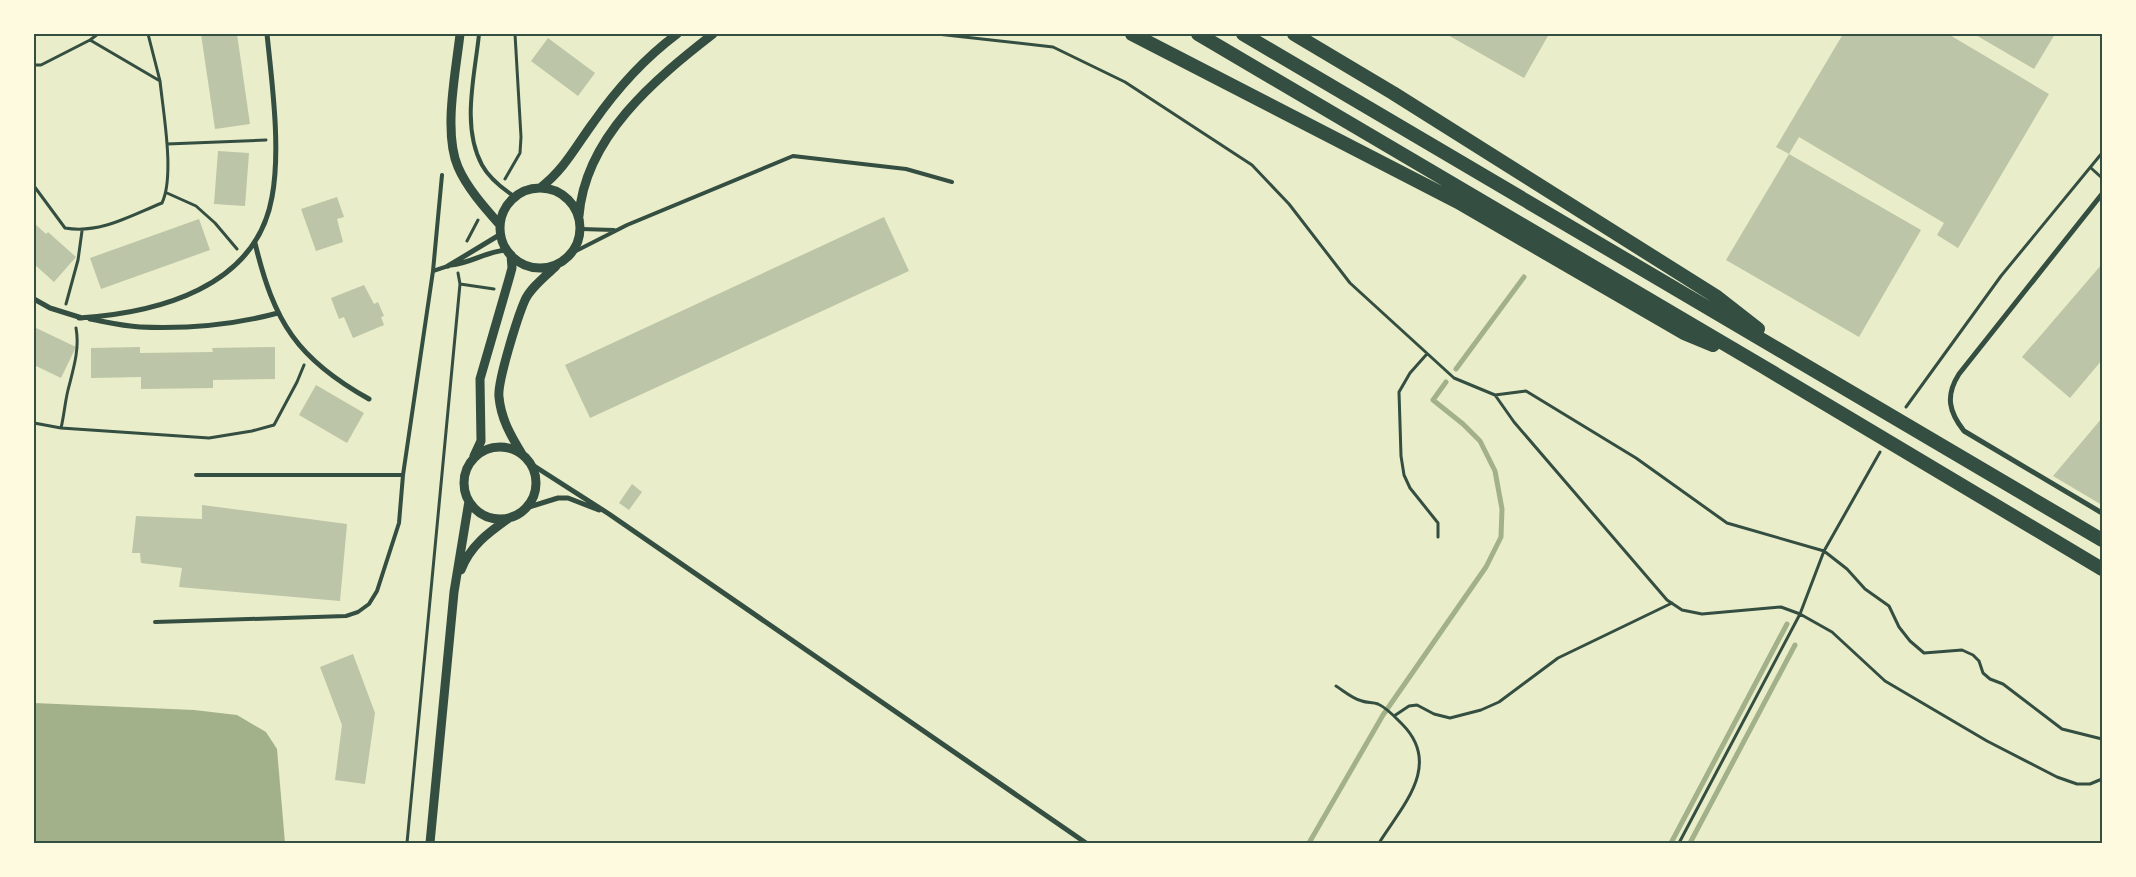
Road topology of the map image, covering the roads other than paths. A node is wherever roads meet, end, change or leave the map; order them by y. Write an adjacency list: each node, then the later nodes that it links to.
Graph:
1 (267, 34): 19 (street)
2 (460, 34): 17 (street)
3 (479, 34): 14 (lane)
4 (677, 34): 12 (street)
5 (713, 34): 15 (street)
6 (1132, 34): 29 (highway)
7 (1198, 34): 29 (highway)
8 (1243, 34): 28 (highway)
9 (1294, 34): 28 (highway)
10 (442, 175): 24 (lane)
11 (952, 182): 18 (lane)
12 (540, 188): 14 (street); 15 (street)
13 (2102, 194): 38 (street)
14 (515, 198): 17 (street)
15 (579, 216): 16 (street)
16 (581, 229): 18 (lane); 21 (street)
17 (500, 230): 20 (street); 22 (street)
18 (616, 230): 21 (lane)
19 (255, 243): 26 (street); 27 (street)
20 (509, 253): 22 (street); 23 (street); 32 (street)
21 (572, 253): 23 (street)
22 (448, 266): 24 (lane)
23 (556, 266): 31 (street)
24 (433, 271): 35 (lane)
25 (34, 299): 27 (street)
26 (278, 314): 27 (street); 30 (street)
27 (76, 317)
28 (1800, 362): 41 (highway)
29 (1762, 366): 42 (highway)
30 (369, 399)
31 (522, 454): 32 (street); 33 (street)
32 (473, 459): 36 (street)
33 (531, 464): 37 (street); 39 (street)
34 (196, 475): 35 (lane)
35 (403, 475): 44 (lane)
36 (469, 501): 40 (street); 43 (street)
37 (526, 508): 39 (street); 40 (street)
38 (2102, 513)
39 (609, 514): 46 (street)
40 (510, 517): 43 (street)
41 (2102, 540)
42 (2102, 569)
43 (454, 592): 45 (street)
44 (154, 622)
45 (430, 843)
46 (1086, 843)

